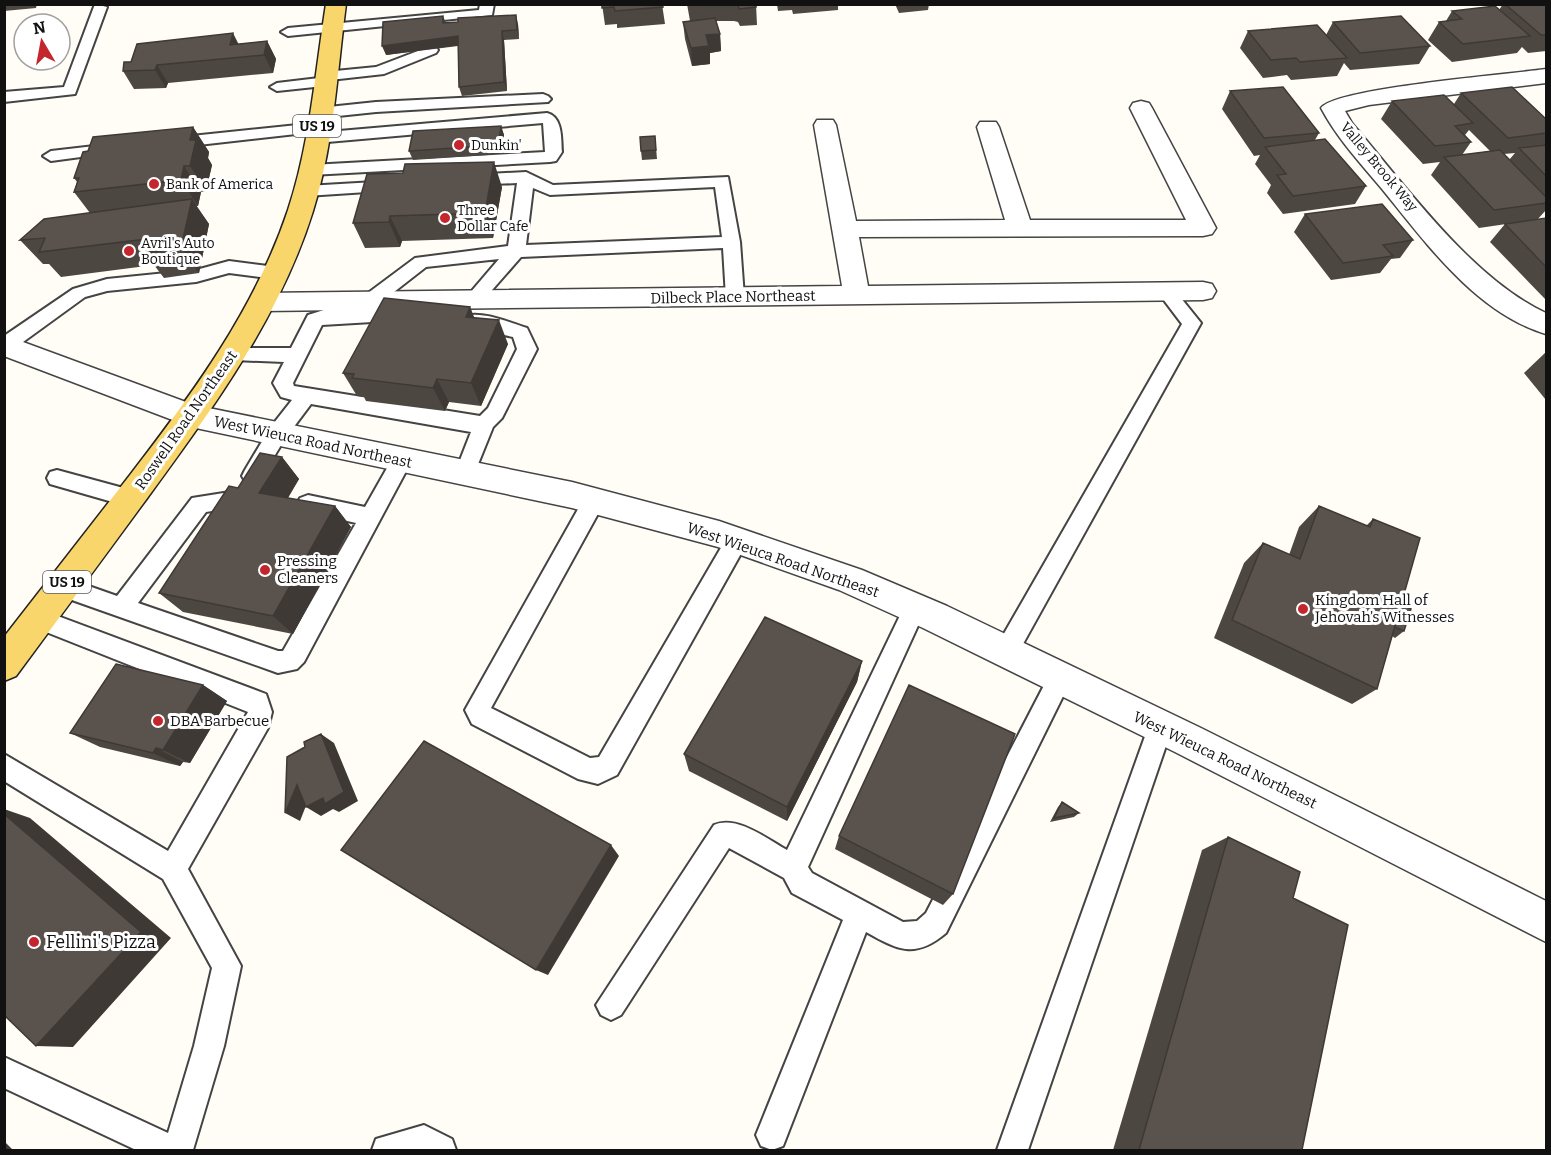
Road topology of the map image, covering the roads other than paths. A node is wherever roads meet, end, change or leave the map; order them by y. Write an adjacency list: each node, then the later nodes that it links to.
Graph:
1 (336, 4): 7 (main road, Roswell Road Northeast / US 19)
2 (423, 4): 5 (lane)
3 (488, 4): 5 (lane)
4 (100, 7): 17 (lane)
5 (410, 24): 6 (lane); 7 (lane); 8 (lane)
6 (431, 26)
7 (333, 28): 9 (lane); 13 (main road, Roswell Road Northeast / US 19)
8 (391, 31)
9 (288, 32)
10 (431, 50): 12 (lane)
11 (390, 54): 12 (lane)
12 (409, 56): 16 (lane)
13 (325, 79): 15 (lane); 16 (lane); 21 (main road, Roswell Road Northeast / US 19)
14 (1536, 83): 42 (street, Valley Brook Way)
15 (277, 87)
16 (377, 89): 18 (lane); 21 (lane)
17 (6, 99)
18 (543, 99)
19 (1142, 108): 31 (street)
20 (825, 125): 30 (street)
21 (318, 126): 23 (lane); 27 (main road, Roswell Road Northeast / US 19); 27 (lane)
22 (988, 127): 31 (street)
23 (150, 145)
24 (128, 148): 25 (lane)
25 (51, 156)
26 (526, 177): 28 (lane); 32 (lane); 33 (lane)
27 (308, 180): 29 (lane); 34 (main road, Roswell Road Northeast / US 19)
28 (457, 181)
29 (410, 184)
30 (844, 228): 31 (street); 37 (street)
31 (1020, 228)
32 (732, 243): 33 (lane); 38 (lane)
33 (516, 251): 39 (lane); 41 (lane)
34 (276, 273): 40 (main road, Roswell Road Northeast / US 19); 43 (lane)
35 (1166, 291): 36 (street, Dilbeck Place Northeast); 37 (street, Dilbeck Place Northeast); 62 (lane)
36 (1203, 291)
37 (857, 295): 38 (street, Dilbeck Place Northeast)
38 (735, 297): 39 (street, Dilbeck Place Northeast)
39 (473, 300): 41 (street, Dilbeck Place Northeast)
40 (262, 303): 41 (street, Dilbeck Place Northeast); 44 (main road, Roswell Road Northeast / US 19)
41 (380, 306): 45 (lane); 48 (lane)
42 (1546, 324)
43 (4, 345): 47 (street, West Wieuca Road Northeast)
44 (234, 353): 45 (lane); 47 (main road, Roswell Road Northeast / US 19)
45 (296, 356): 46 (lane)
46 (306, 396): 48 (lane); 49 (lane)
47 (191, 416): 49 (street, West Wieuca Road Northeast); 53 (main road, Roswell Road Northeast / US 19)
48 (485, 423): 51 (lane)
49 (277, 434): 50 (street, West Wieuca Road Northeast); 54 (lane)
50 (402, 460): 51 (street, West Wieuca Road Northeast); 56 (lane)
51 (465, 473): 55 (street, West Wieuca Road Northeast)
52 (57, 477): 53 (lane)
53 (130, 498): 58 (main road, Roswell Road Northeast / US 19)
54 (276, 498): 56 (lane); 59 (lane)
55 (594, 501): 57 (street, West Wieuca Road Northeast); 57 (lane)
56 (371, 517): 59 (lane)
57 (737, 541): 60 (street, West Wieuca Road Northeast)
58 (63, 587): 59 (lane); 61 (main road, Roswell Road Northeast / US 19)
59 (122, 607)
60 (915, 608): 62 (street, West Wieuca Road Northeast); 67 (lane)
61 (39, 619): 63 (main road, Roswell Road Northeast / US 19); 68 (lane)
62 (1006, 652): 64 (street, West Wieuca Road Northeast)
63 (4, 665)
64 (1060, 678): 65 (street, West Wieuca Road Northeast); 69 (lane)
65 (1160, 728): 70 (street, West Wieuca Road Northeast); 78 (lane)
66 (4, 766): 68 (lane)
67 (794, 868): 69 (lane); 71 (lane)
68 (173, 869): 75 (lane)
69 (860, 914): 73 (lane)
70 (1546, 922)
71 (611, 1005)
72 (4, 1072): 74 (lane)
73 (772, 1135)
74 (169, 1150)
75 (178, 1150)
76 (387, 1150): 77 (lane)
77 (441, 1150)
78 (1011, 1150)

